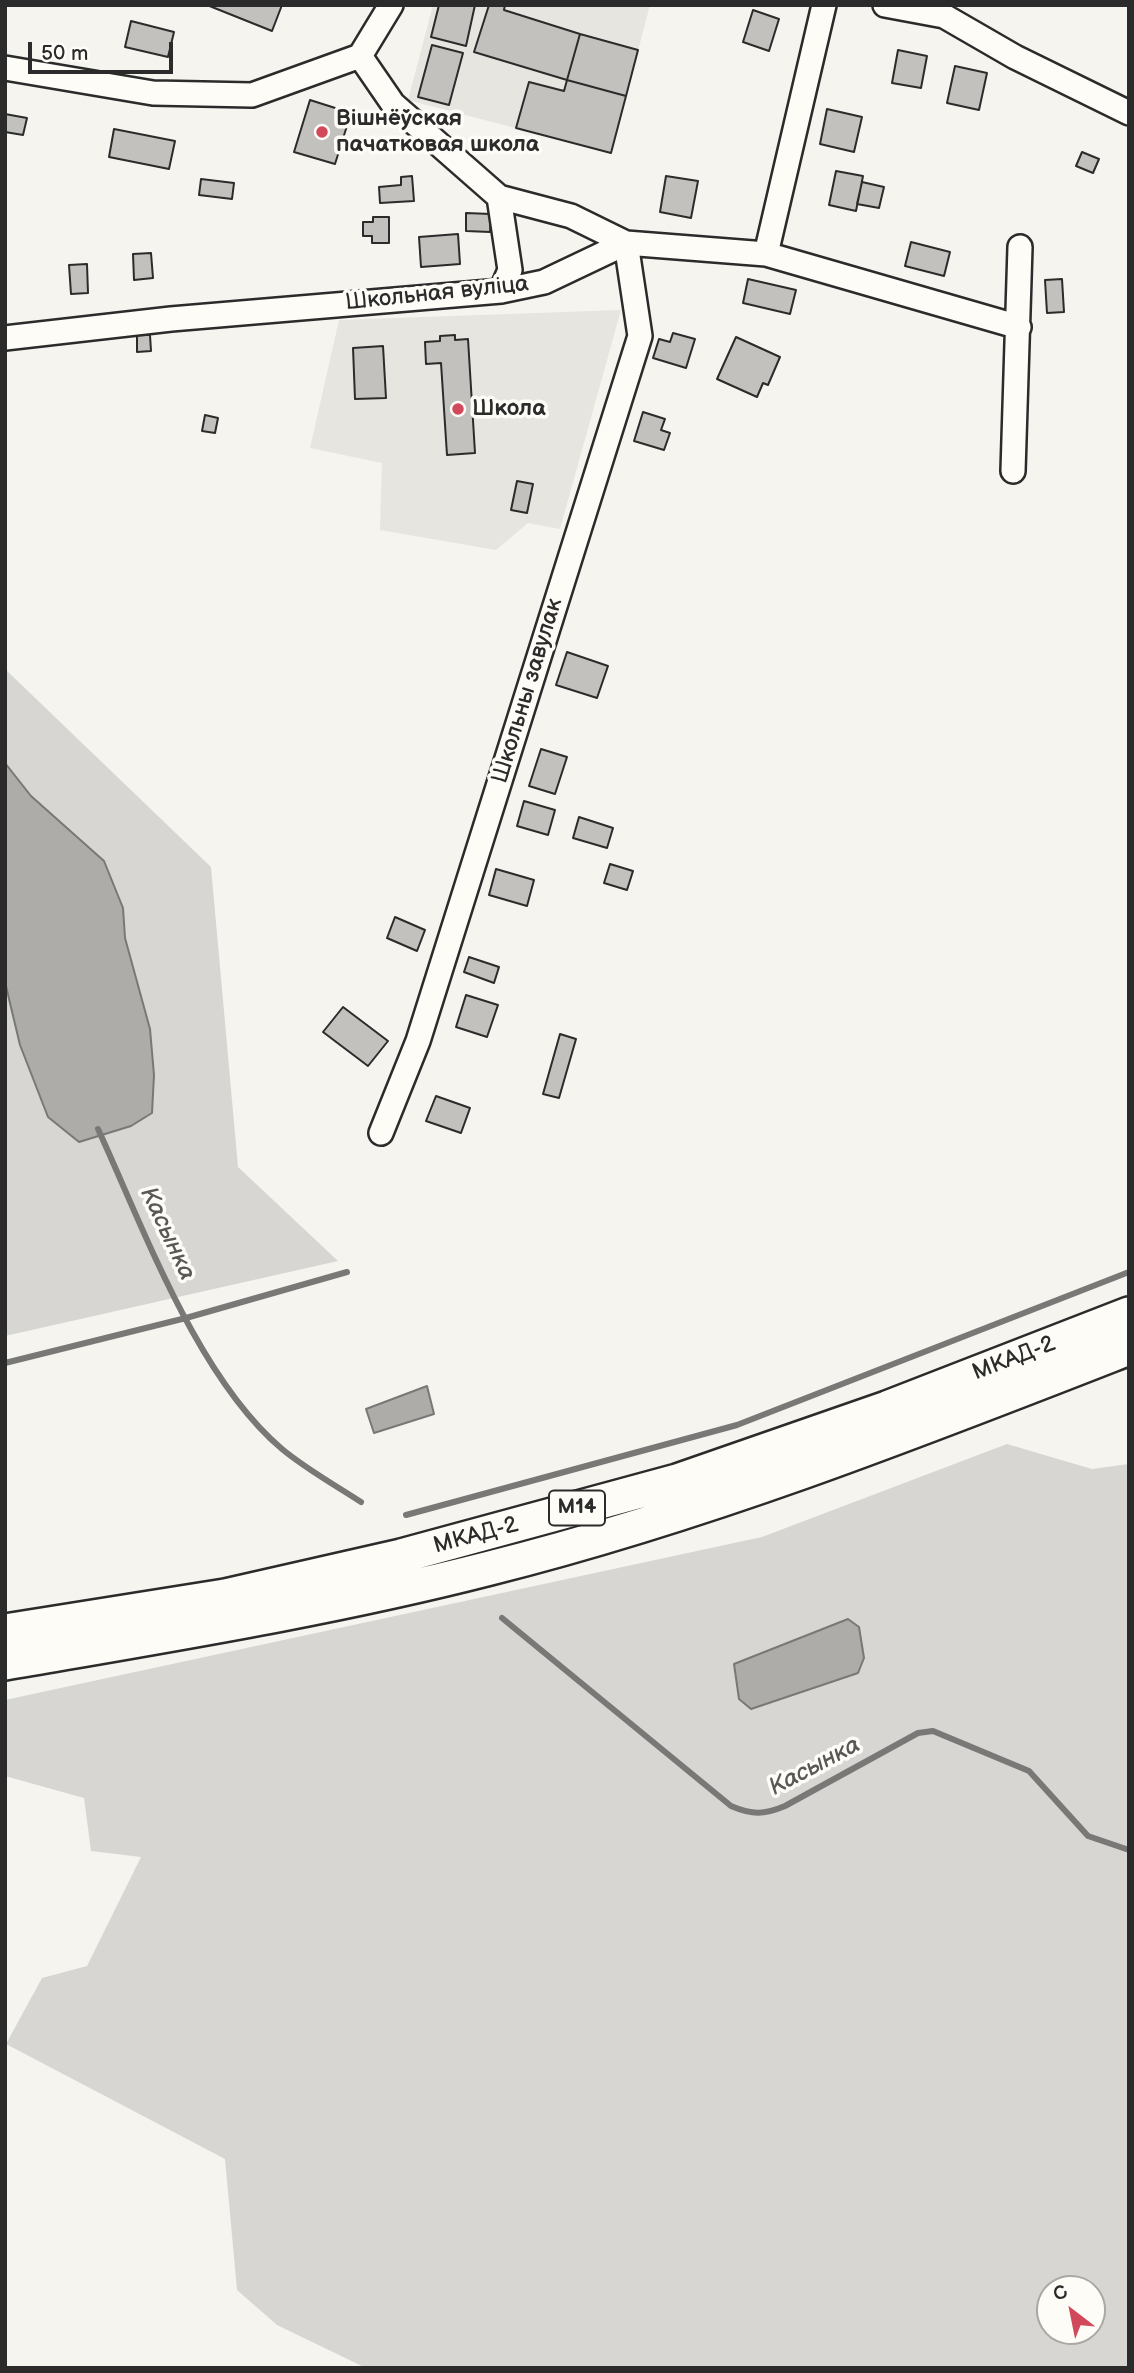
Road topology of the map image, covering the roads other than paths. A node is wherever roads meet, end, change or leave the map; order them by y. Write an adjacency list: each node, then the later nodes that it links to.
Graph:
1 (824, 5): 11 (street)
2 (885, 5): 4 (street)
3 (385, 7): 5 (street)
4 (948, 11): 7 (street)
5 (360, 56): 6 (street); 8 (street)
6 (5, 68)
7 (1129, 113)
8 (499, 197): 9 (street); 12 (street)
9 (626, 243): 11 (street, Школьная вуліца); 12 (street, Школьная вуліца); 16 (street, Школьны завулак)
10 (1020, 247): 13 (street)
11 (766, 254): 13 (street, Школьная вуліца)
12 (500, 291): 14 (street, Школьная вуліца)
13 (1019, 327): 15 (street)
14 (5, 338)
15 (1013, 471)
16 (381, 1133)
17 (1129, 1314): 19 (highway, МКАД-2 / М14)
18 (1129, 1348): 20 (highway, М14)
19 (5, 1631)
20 (5, 1664)

